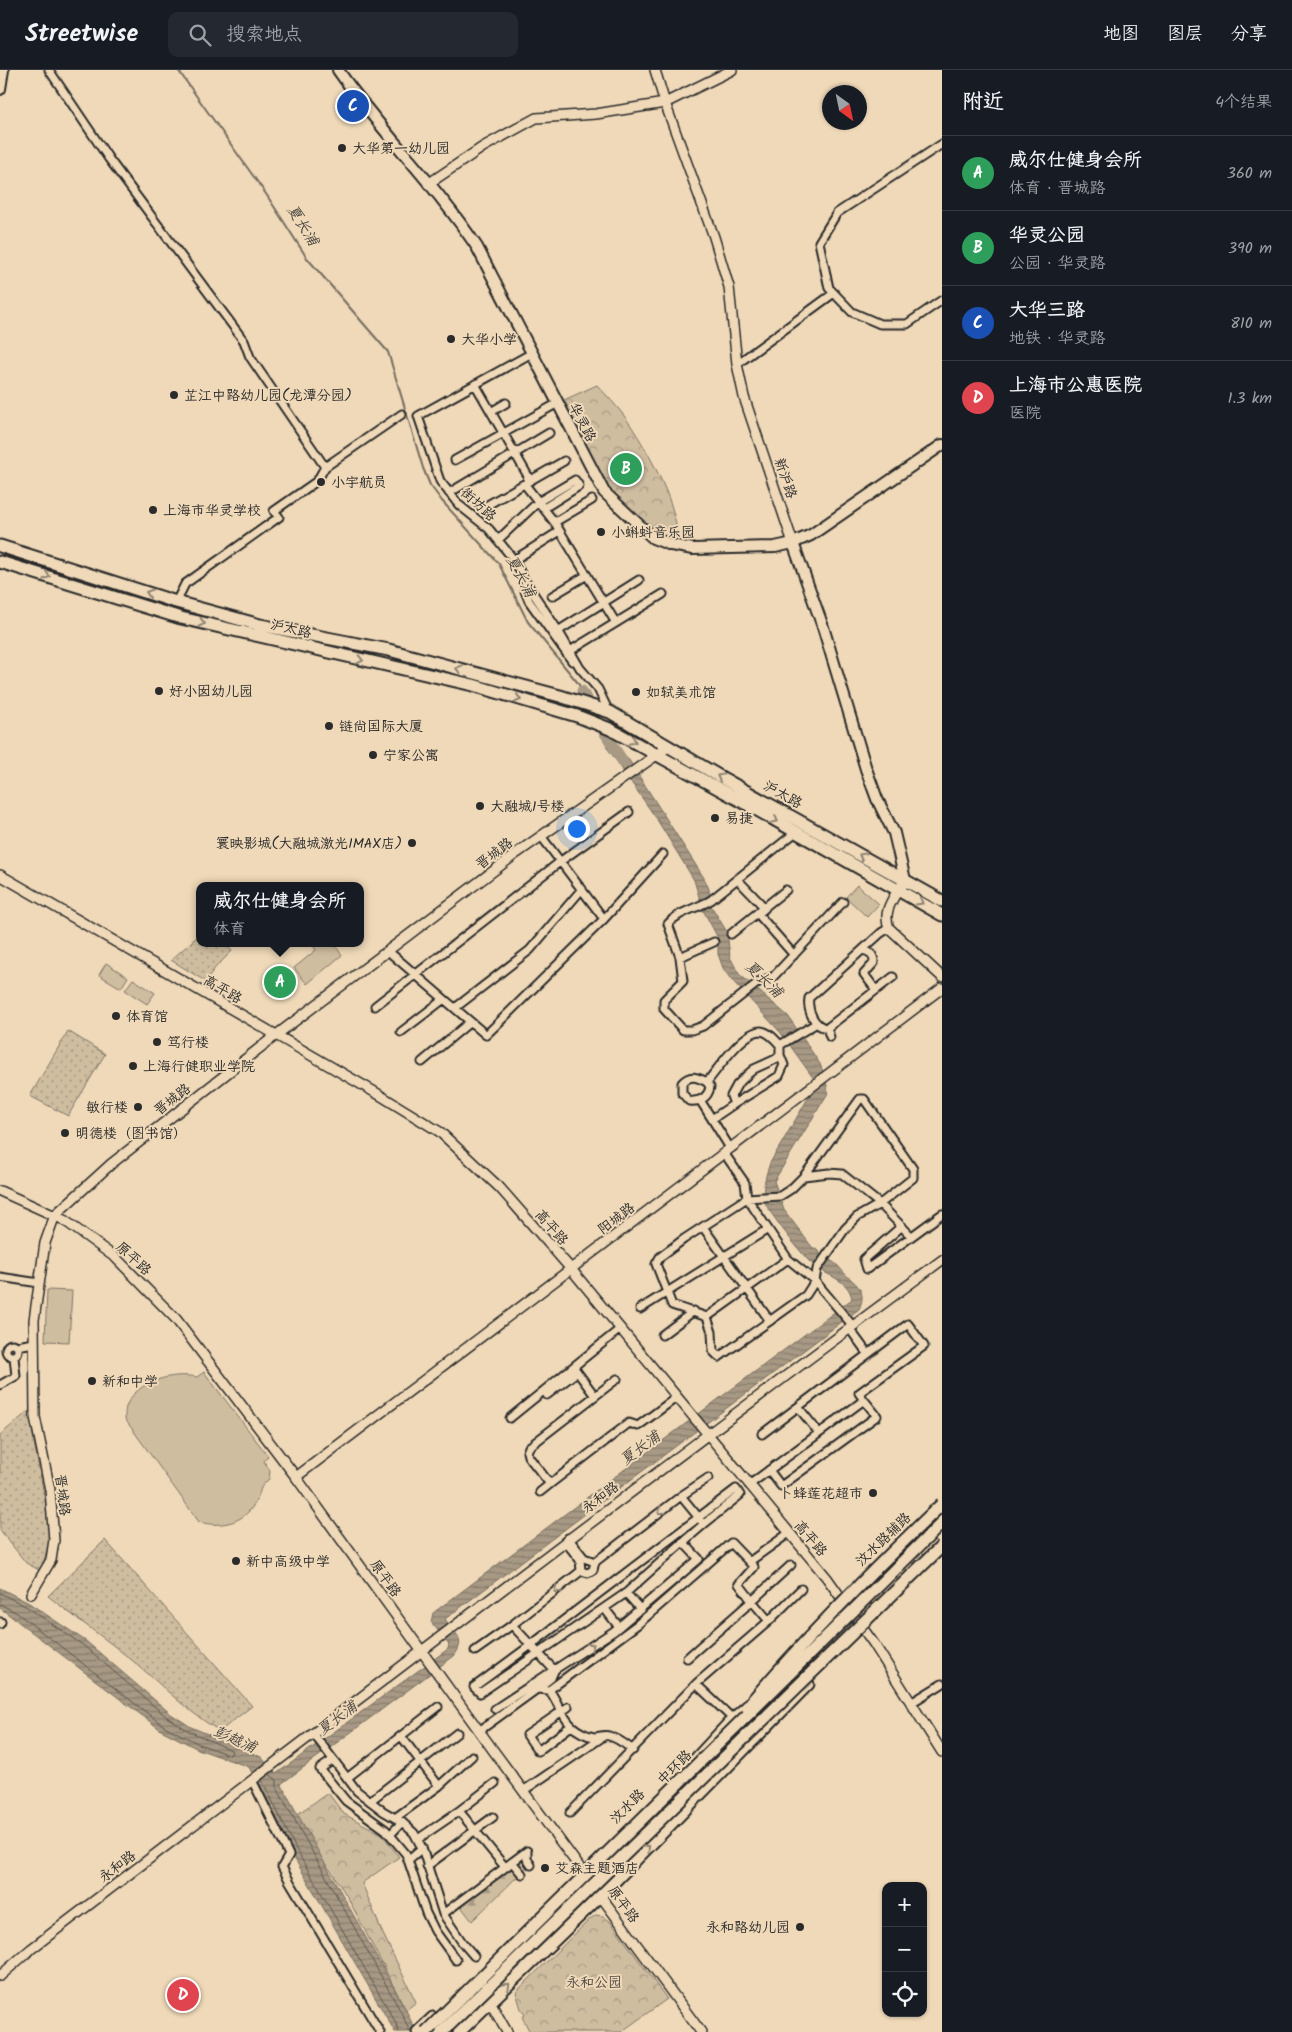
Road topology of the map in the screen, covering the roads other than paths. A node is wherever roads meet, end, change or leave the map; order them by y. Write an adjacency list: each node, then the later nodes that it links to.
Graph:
1 (3, 70): 6 (main road)
2 (49, 70): 25 (street)
3 (338, 70): 9 (main road, 华灵路)
4 (655, 70): 7 (street, 新沪路)
5 (732, 70): 7 (street)
6 (0, 89)
7 (665, 103): 9 (street); 13 (street, 新沪路)
8 (942, 144): 10 (street)
9 (428, 184): 12 (main road, 华灵路)
10 (834, 293): 11 (street); 13 (street)
11 (942, 300)
12 (532, 353): 14 (street, 街坊路); 16 (main road, 华灵路)
13 (737, 364): 35 (street, 新沪路)
14 (475, 384): 17 (street); 27 (street, 街坊路)
15 (506, 403): 17 (street)
16 (558, 403): 19 (street); 35 (main road, 华灵路)
17 (491, 412): 19 (street)
18 (402, 414): 25 (street)
19 (503, 433): 22 (street); 23 (street)
20 (549, 433): 22 (street)
21 (942, 445): 35 (main road, 华灵路)
22 (515, 454): 26 (street); 27 (street)
23 (455, 460)
24 (564, 461): 26 (street)
25 (325, 467): 44 (street)
26 (527, 482): 29 (street); 30 (street)
27 (449, 493): 34 (street, 街坊路)
28 (592, 500): 32 (street)
29 (538, 502): 31 (street); 31 (street); 34 (street)
30 (484, 507)
31 (544, 508): 32 (street)
32 (554, 522): 33 (street)
33 (560, 531): 37 (street); 39 (street)
34 (498, 540): 37 (street, 街坊路)
35 (793, 543): 60 (main road, 新沪路)
36 (0, 546): 44 (main road, 沪太路, one-way to 36)
37 (514, 560): 41 (street, 街坊路)
38 (0, 562): 52 (main road, 沪太路, one-way to 52)
39 (587, 575): 43 (street); 45 (street)
40 (638, 580): 45 (street)
41 (525, 581): 47 (street, 街坊路); 49 (street)
42 (663, 594): 46 (street)
43 (552, 596)
44 (176, 602): 50 (main road, 沪太路, one-way to 44)
45 (603, 602): 46 (street); 47 (street)
46 (616, 623): 48 (street)
47 (558, 631): 48 (street, 街坊路)
48 (570, 651): 49 (street, 街坊路)
49 (580, 668): 50 (street, 街坊路)
50 (610, 712): 51 (main road, 沪太路)
51 (668, 747): 52 (street); 60 (main road, 沪太路, one-way to 51)
52 (656, 754): 54 (main road, 沪太路, one-way to 54); 55 (street, 晋城路)
53 (629, 812): 57 (street)
54 (796, 832): 59 (street); 63 (main road, 沪太路)
55 (541, 836): 57 (street); 74 (street, 晋城路)
56 (663, 854): 69 (street)
57 (561, 861): 61 (street); 77 (street)
58 (0, 875): 89 (street, 高平路)
59 (737, 879): 66 (street); 76 (street)
60 (905, 880): 63 (main road); 64 (main road, 沪太路)
61 (582, 889): 69 (street); 84 (street)
62 (786, 890): 66 (street)
63 (898, 890): 68 (main road, 沪太路, one-way to 68); 70 (street)
64 (942, 901)
65 (843, 902): 75 (street)
66 (764, 908): 67 (street)
67 (758, 914): 71 (street); 75 (street)
68 (942, 915)
69 (604, 919): 85 (street)
70 (889, 928): 73 (street); 79 (street)
71 (731, 934)
72 (714, 942): 76 (street)
73 (863, 950): 81 (street); 86 (street)
74 (388, 951): 77 (street); 89 (street, 晋城路)
75 (794, 955): 76 (street)
76 (680, 957)
77 (415, 974): 82 (street); 83 (street)
78 (893, 977): 81 (street)
79 (942, 977)
80 (942, 988): 98 (street, 阳城路)
81 (876, 990): 87 (street)
82 (444, 999): 84 (street); 88 (street)
83 (375, 1006)
84 (454, 1008): 85 (street)
85 (470, 1022): 93 (street)
86 (817, 1023): 87 (street); 91 (street)
87 (827, 1028): 90 (street)
88 (401, 1032)
89 (275, 1036): 104 (street, 晋城路); 112 (street, 高平路)
90 (830, 1037)
91 (782, 1043): 92 (street); 94 (street)
92 (780, 1055): 96 (street); 96 (street)
93 (422, 1062)
94 (707, 1082): 95 (street); 95 (street)
95 (700, 1100): 97 (street)
96 (734, 1104): 97 (street)
97 (712, 1119): 98 (street)
98 (727, 1151): 101 (street); 112 (street, 阳城路)
99 (804, 1176): 101 (street); 102 (street); 102 (street)
100 (0, 1191): 104 (street, 原平路)
101 (747, 1198): 106 (street); 107 (street)
102 (880, 1204): 105 (street); 114 (street)
103 (942, 1214): 108 (street)
104 (55, 1216): 115 (street, 晋城路); 145 (street, 原平路)
105 (902, 1226): 108 (street); 108 (street)
106 (703, 1227): 109 (street); 117 (street)
107 (768, 1228): 109 (street); 110 (street)
108 (911, 1236)
109 (725, 1256): 116 (street); 117 (street)
110 (788, 1259): 114 (street); 116 (street)
111 (942, 1260): 122 (street, 永和路)
112 (571, 1269): 123 (street, 高平路); 145 (street, 阳城路)
113 (0, 1277): 115 (street)
114 (815, 1282): 121 (street); 122 (street)
115 (39, 1283): 125 (street, 晋城路)
116 (748, 1288): 120 (street); 121 (street)
117 (667, 1294): 118 (street); 119 (street)
118 (640, 1309)
119 (694, 1312): 120 (street); 124 (street)
120 (707, 1317): 121 (street)
121 (770, 1321)
122 (849, 1324): 128 (street); 141 (street, 永和路)
123 (620, 1329): 130 (street); 135 (street, 高平路)
124 (662, 1335)
125 (34, 1343): 126 (street); 171 (street, 晋城路)
126 (17, 1346): 127 (street); 129 (street)
127 (3, 1350): 129 (street)
128 (868, 1354): 136 (street); 138 (street)
129 (14, 1357): 132 (street)
130 (576, 1369): 133 (street); 134 (street); 140 (street)
131 (617, 1379): 134 (street)
132 (0, 1385)
133 (547, 1395)
134 (595, 1396): 147 (street)
135 (677, 1397): 137 (street); 141 (street, 高平路)
136 (864, 1400): 142 (street); 144 (street)
137 (667, 1404): 139 (street); 147 (street)
138 (798, 1407): 142 (street); 143 (street)
139 (642, 1417)
140 (510, 1418)
141 (705, 1430): 148 (street, 高平路); 160 (street, 永和路)
142 (819, 1433): 144 (street)
143 (762, 1434)
144 (769, 1470): 148 (street)
145 (296, 1477): 182 (street, 原平路)
146 (708, 1478): 150 (street)
147 (550, 1484): 149 (street)
148 (749, 1485): 157 (street, 高平路)
149 (540, 1492)
150 (681, 1496): 153 (street); 166 (street, one-way to 166)
151 (942, 1498): 158 (street, 汶水路辅路)
152 (942, 1504): 210 (main road, bridge)
153 (699, 1518): 155 (street); 155 (street); 181 (street)
154 (942, 1521): 162 (main road, 汶水路); 210 (main road, 中环路, bridge)
155 (704, 1524): 161 (street)
156 (942, 1531): 162 (main road); 177 (main road, 汶水路)
157 (788, 1533): 167 (street); 173 (street, 高平路)
158 (904, 1535): 165 (street); 173 (street, 汶水路辅路)
159 (942, 1539): 177 (main road, 汶水路)
160 (567, 1540): 166 (street); 169 (street); 182 (street, 永和路)
161 (683, 1542): 172 (street); 176 (street)
162 (918, 1542): 165 (main road, 汶水路)
163 (942, 1546): 241 (main road, 中环路, bridge)
164 (942, 1550): 177 (main road, 汶水路)
165 (905, 1554): 177 (main road, 汶水路)
166 (594, 1562): 169 (street)
167 (749, 1562): 174 (street); 191 (street)
168 (791, 1565): 174 (street)
169 (581, 1571): 179 (street, one-way to 179)
170 (801, 1589): 178 (street)
171 (31, 1594)
172 (626, 1594): 175 (street); 176 (street)
173 (841, 1597): 177 (street, 高平路)
174 (752, 1601): 178 (street); 185 (street)
175 (605, 1609): 180 (street); 184 (street)
176 (641, 1610): 180 (street)
177 (856, 1618): 189 (main road, 汶水路); 192 (main road, 汶水路); 193 (street, 高平路); 232 (main road, 汶水路); 233 (main road, 汶水路, one-way to 177)
178 (769, 1621): 187 (street)
179 (512, 1625): 181 (street); 183 (street)
180 (619, 1627): 186 (street, one-way to 180)
181 (531, 1646): 184 (street); 184 (street)
182 (421, 1651): 200 (street, 原平路); 203 (street, 永和路)
183 (475, 1652)
184 (538, 1653): 186 (street)
185 (687, 1658)
186 (554, 1670): 190 (street); 196 (street)
187 (696, 1684): 198 (street); 205 (street)
188 (942, 1684): 193 (street)
189 (784, 1685): 192 (main road); 214 (main road, 汶水路)
190 (537, 1689): 191 (street); 200 (street)
191 (549, 1690): 197 (street)
192 (761, 1695): 198 (main road, 汶水路)
193 (911, 1703): 206 (street, 高平路)
194 (438, 1707): 204 (street)
195 (568, 1707): 197 (street)
196 (496, 1709)
197 (561, 1712): 199 (street); 199 (street)
198 (733, 1718): 210 (main road, 汶水路)
199 (571, 1726): 202 (street)
200 (479, 1731): 216 (street, 原平路)
201 (457, 1733): 209 (street)
202 (607, 1735): 205 (street); 216 (street)
203 (316, 1736): 208 (street); 212 (street, 永和路)
204 (401, 1736): 209 (street); 211 (street)
205 (633, 1750): 219 (street)
206 (942, 1752)
207 (472, 1756): 215 (street)
208 (332, 1760): 211 (street); 223 (street)
209 (421, 1761): 215 (street); 217 (street)
210 (695, 1763): 214 (main road); 232 (main road, 汶水路); 241 (main road, 中环路, bridge)
211 (347, 1778): 217 (street)
212 (252, 1780): 239 (street, 永和路); 242 (street)
213 (494, 1783): 218 (street)
214 (683, 1784): 232 (main road, 汶水路)
215 (439, 1786): 221 (street)
216 (523, 1791): 232 (street, 原平路)
217 (370, 1801): 221 (street)
218 (459, 1811): 222 (street); 224 (street)
219 (570, 1813)
220 (493, 1817): 222 (street)
221 (399, 1820): 223 (street); 224 (street)
222 (475, 1831): 228 (street); 230 (street)
223 (390, 1835): 226 (street)
224 (418, 1839): 225 (street)
225 (422, 1848): 226 (street); 228 (street)
226 (408, 1860): 237 (street)
227 (512, 1862): 229 (street); 230 (street); 231 (street)
228 (427, 1866): 234 (street)
229 (531, 1866)
230 (505, 1867): 234 (street)
231 (522, 1874)
232 (587, 1878): 233 (street, 原平路); 235 (main road, 汶水路); 238 (main road, 汶水路); 241 (main road, 汶水路)
233 (601, 1895): 240 (main road, 汶水路, one-way to 233); 245 (street, 原平路)
234 (443, 1914): 236 (street)
235 (515, 1950): 238 (main road); 241 (main road, 汶水路)
236 (474, 1956)
237 (456, 1960)
238 (489, 1962): 241 (main road, 汶水路)
239 (0, 1976)
240 (490, 2002): 243 (main road, 汶水路); 244 (street)
241 (430, 2031)
242 (380, 2032)
243 (459, 2032)
244 (507, 2032)
245 (701, 2032)

